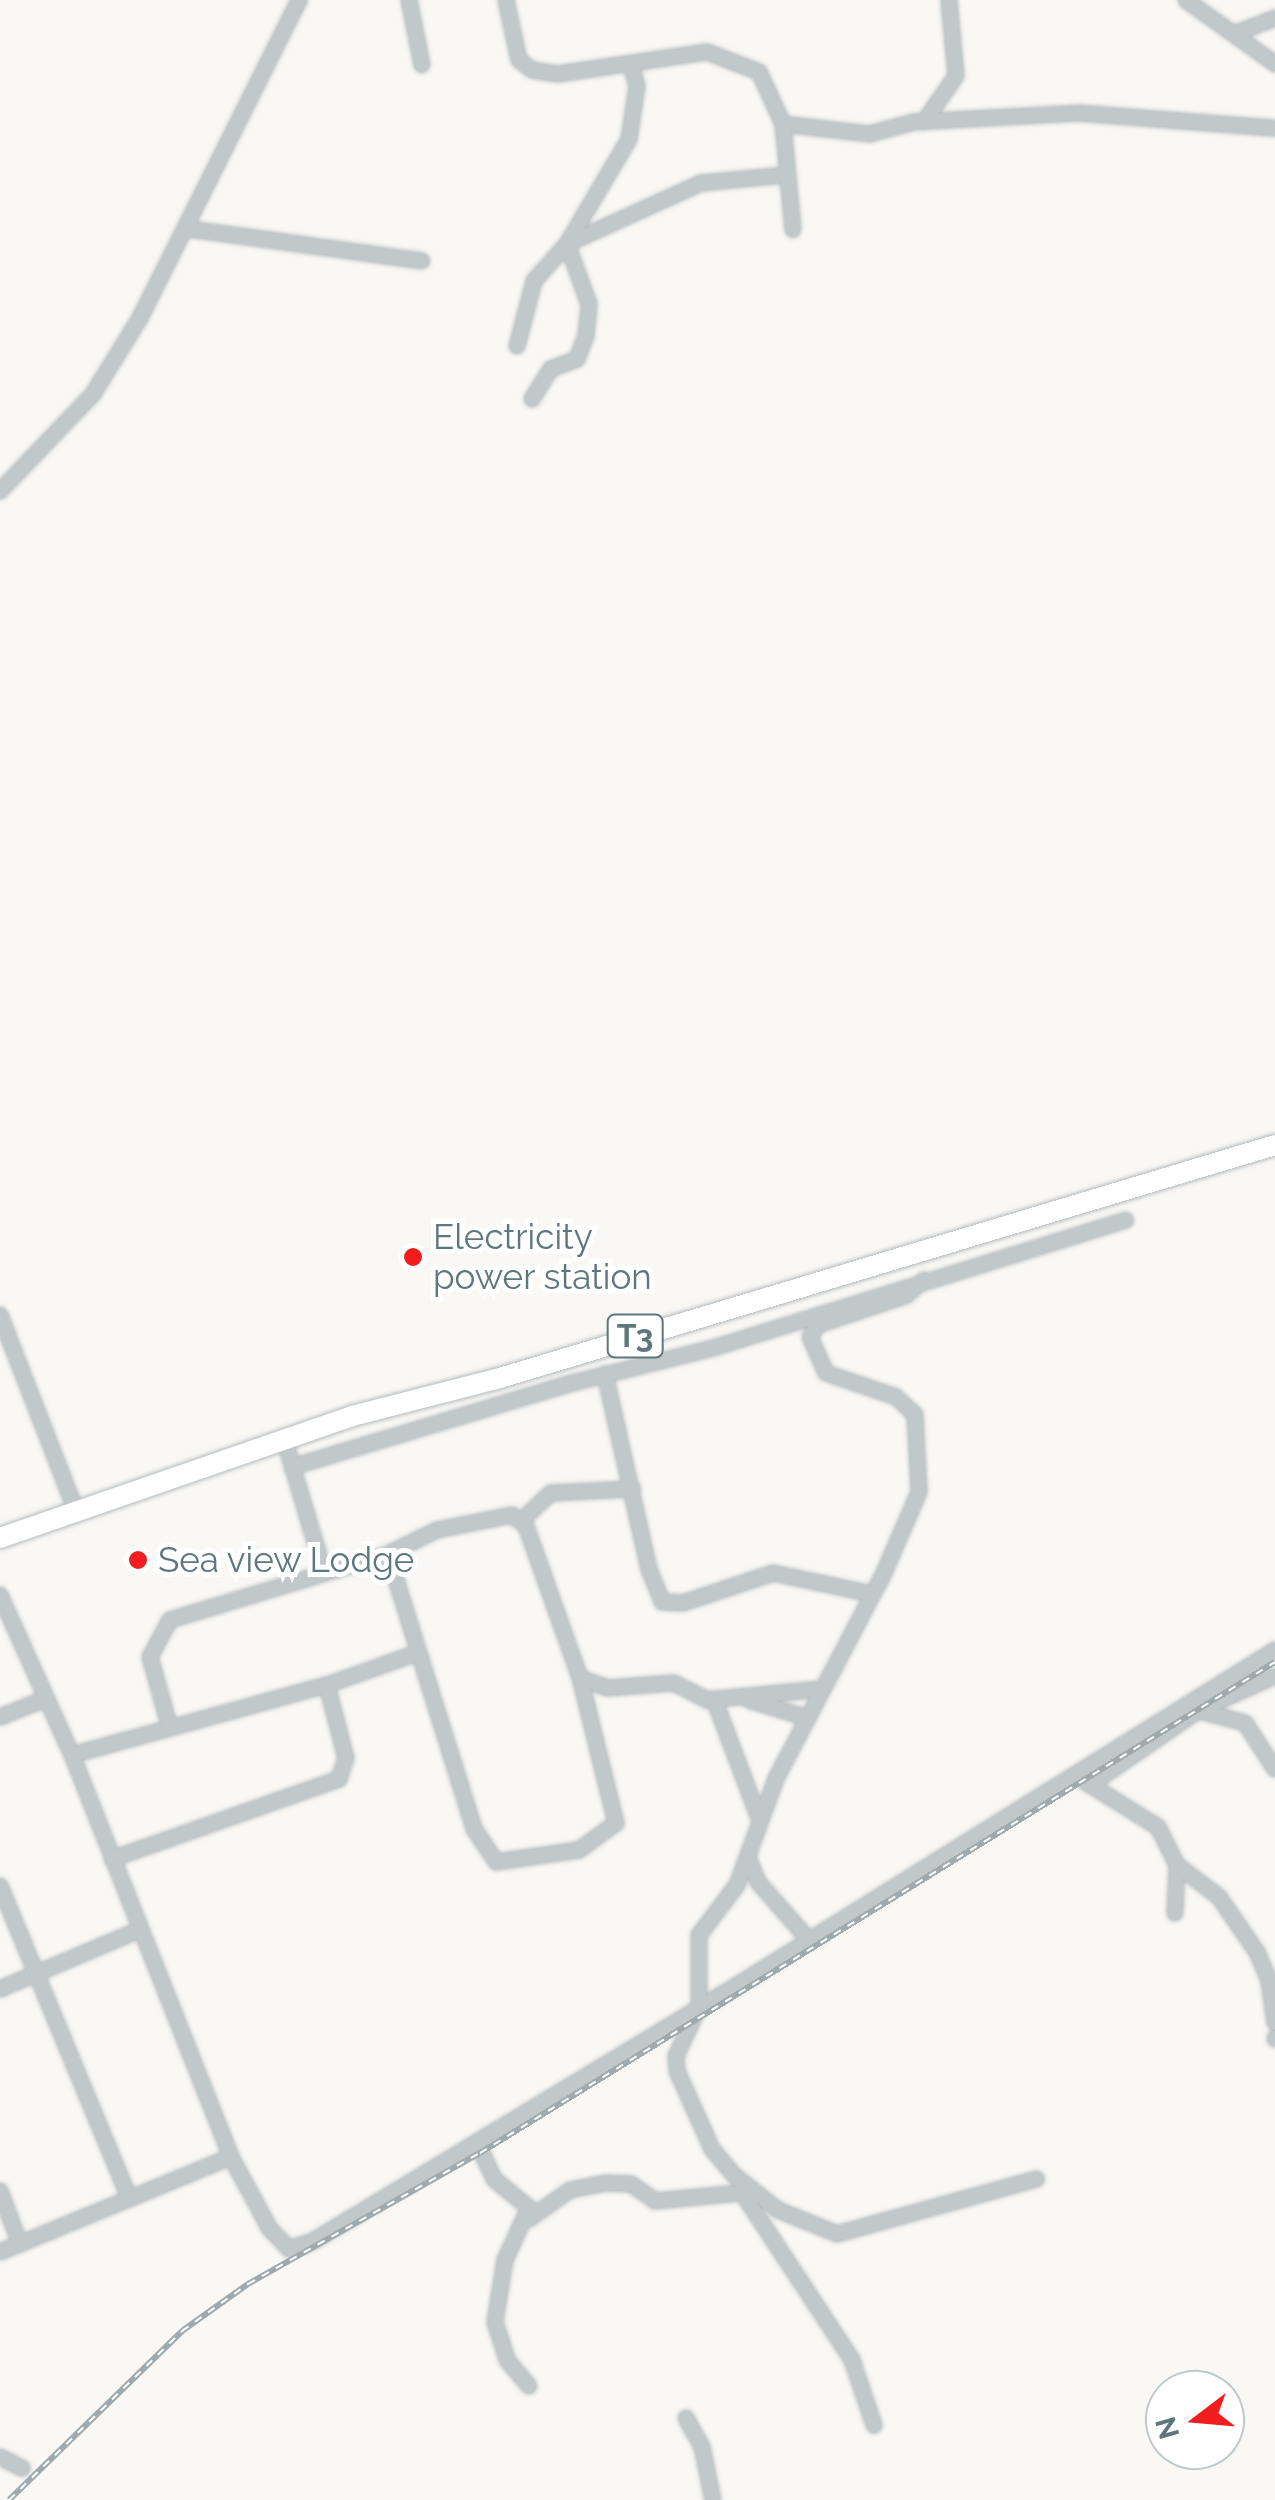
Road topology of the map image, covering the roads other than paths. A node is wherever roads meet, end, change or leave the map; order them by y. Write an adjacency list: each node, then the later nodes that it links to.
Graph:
1 (299, 0): 15 (street)
2 (409, 0): 8 (street)
3 (506, 0): 10 (street)
4 (949, 0): 11 (street)
5 (1186, 0): 7 (street)
6 (1275, 18): 7 (street)
7 (1239, 32): 9 (street)
8 (422, 64)
9 (1275, 64)
10 (631, 65): 12 (street); 17 (street)
11 (924, 122): 12 (street); 13 (street)
12 (783, 124): 14 (street)
13 (1275, 128)
14 (786, 175): 16 (street); 17 (street)
15 (190, 229): 18 (street); 21 (street)
16 (793, 230)
17 (567, 244): 19 (street); 20 (street)
18 (422, 261)
19 (517, 346)
20 (532, 399)
21 (0, 490)
22 (1275, 1146): 27 (highway, T3)
23 (1126, 1220): 24 (street)
24 (924, 1280): 26 (street); 35 (street)
25 (0, 1316): 30 (street)
26 (605, 1374): 28 (street); 29 (street)
27 (284, 1438): 28 (street); 30 (highway, T3)
28 (292, 1466): 34 (street)
29 (633, 1489): 31 (street); 35 (street)
30 (76, 1511): 32 (highway, T3)
31 (522, 1520): 33 (street); 40 (street)
32 (0, 1538)
33 (388, 1554): 34 (street); 38 (street)
34 (324, 1572): 49 (street)
35 (873, 1594): 42 (street)
36 (0, 1596): 43 (street)
37 (1275, 1650): 52 (street)
38 (417, 1653): 40 (street); 41 (street)
39 (1275, 1676): 46 (street)
40 (580, 1678): 44 (street)
41 (327, 1685): 49 (street); 56 (street)
42 (822, 1688): 45 (street); 48 (street)
43 (43, 1700): 47 (street); 50 (street)
44 (714, 1700): 45 (street); 54 (street)
45 (748, 1700): 48 (street)
46 (1199, 1710): 51 (street); 53 (street)
47 (0, 1717)
48 (806, 1718): 54 (street)
49 (170, 1728): 50 (street)
50 (72, 1755): 56 (street)
51 (1275, 1769)
52 (1075, 1776): 53 (street); 61 (street)
53 (1090, 1785): 57 (street)
54 (760, 1818): 55 (street)
55 (748, 1856): 61 (street); 64 (street)
56 (112, 1858): 60 (street)
57 (1176, 1865): 59 (street); 65 (street)
58 (0, 1886): 62 (street)
59 (1175, 1913)
60 (140, 1930): 62 (street); 67 (street)
61 (810, 1940): 64 (street)
62 (37, 1972): 63 (street); 71 (street)
63 (0, 1989)
64 (699, 2007): 66 (street); 70 (street)
65 (1275, 2023)
66 (478, 2142): 67 (street); 72 (street)
67 (232, 2157): 71 (street)
68 (1037, 2179): 70 (street)
69 (0, 2190): 75 (street)
70 (748, 2193): 73 (street); 79 (street)
71 (129, 2198): 75 (street)
72 (524, 2199): 73 (street); 74 (street)
73 (554, 2200): 74 (street)
74 (529, 2219): 77 (street)
75 (20, 2244): 76 (street)
76 (0, 2252)
77 (529, 2386)
78 (686, 2418): 82 (street)
79 (874, 2425)
80 (0, 2457): 81 (street)
81 (22, 2468)
82 (712, 2500)

